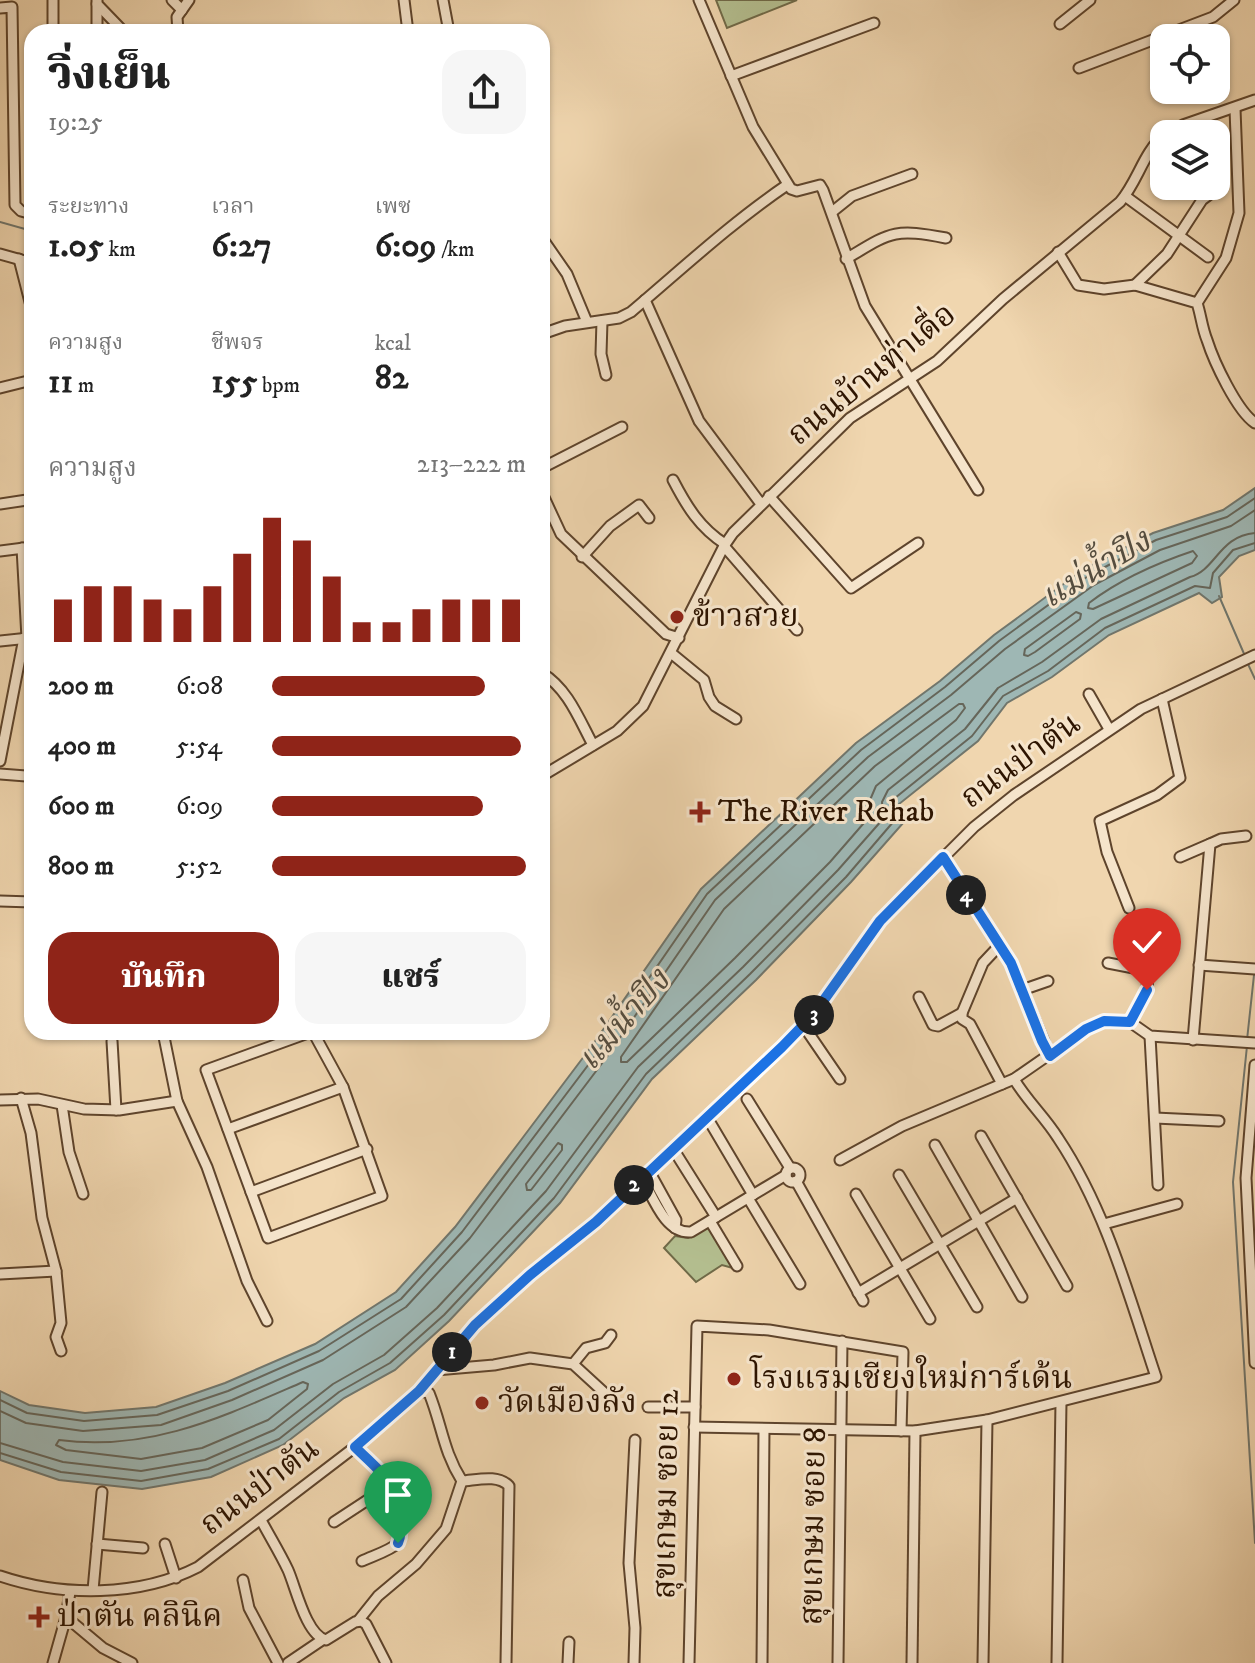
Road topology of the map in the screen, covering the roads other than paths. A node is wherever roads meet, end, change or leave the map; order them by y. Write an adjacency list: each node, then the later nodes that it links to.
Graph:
1 (53, 0): 13 (street)
2 (172, 0): 11 (street)
3 (189, 0): 11 (street)
4 (404, 0): 17 (street)
5 (443, 0): 18 (street)
6 (699, 0): 21 (street)
7 (1090, 0): 19 (street)
8 (1234, 0): 20 (street)
9 (97, 2): 14 (street); 15 (street)
10 (0, 8): 30 (street)
11 (182, 10): 16 (street)
12 (874, 23): 21 (street)
13 (53, 24)
14 (97, 24)
15 (117, 24)
16 (177, 24)
17 (407, 24)
18 (448, 24)
19 (1060, 24)
20 (1079, 68)
21 (731, 76): 27 (street)
22 (1255, 100): 23 (street, ถนนบ้านท่าเดื่อ)
23 (1235, 109): 24 (street, ถนนบ้านท่าเดื่อ); 44 (street)
24 (1199, 120)
25 (1150, 150): 28 (street, ถนนบ้านท่าเดื่อ)
26 (912, 174): 31 (street)
27 (787, 185): 31 (street); 43 (street)
28 (1125, 196): 32 (street); 35 (street, ถนนบ้านท่าเดื่อ)
29 (1202, 200): 32 (street)
30 (24, 212)
31 (832, 212): 39 (street)
32 (1178, 237): 37 (street); 42 (street)
33 (946, 238): 39 (street)
34 (550, 250): 46 (street)
35 (1058, 252): 42 (street); 49 (street, ถนนบ้านท่าเดื่อ)
36 (0, 254): 38 (street)
37 (1208, 257)
38 (19, 259): 40 (street); 41 (street)
39 (846, 259): 49 (street)
40 (24, 261)
41 (24, 279)
42 (1135, 285): 44 (street)
43 (645, 300): 45 (street); 60 (street)
44 (1197, 303): 52 (street)
45 (602, 321): 46 (street); 48 (street)
46 (587, 322): 47 (street)
47 (550, 332)
48 (606, 375)
49 (911, 378): 56 (street); 57 (street, ถนนบ้านท่าเดื่อ)
50 (24, 382): 51 (street)
51 (0, 388)
52 (1254, 423)
53 (622, 427): 54 (street)
54 (550, 464)
55 (673, 480): 64 (street)
56 (978, 490)
57 (769, 496): 60 (street, ถนนบ้านท่าเดื่อ); 63 (street)
58 (24, 500): 59 (street)
59 (0, 504)
60 (761, 504): 64 (street, ถนนบ้านท่าเดื่อ)
61 (550, 510): 67 (street)
62 (649, 518): 67 (street)
63 (918, 543)
64 (724, 545): 68 (street); 70 (street, ถนนบ้านท่าเดื่อ)
65 (24, 548): 66 (street)
66 (0, 551)
67 (582, 557): 70 (street)
68 (797, 630)
69 (24, 638): 71 (street)
70 (679, 638): 72 (street, ถนนบ้านท่าเดื่อ)
71 (0, 641)
72 (671, 653): 78 (street); 80 (street, ถนนบ้านท่าเดื่อ)
73 (24, 656): 81 (street)
74 (1254, 659): 77 (street, ถนนป่าตัน)
75 (550, 678): 80 (street)
76 (1089, 694): 79 (street)
77 (1162, 699): 79 (street, ถนนป่าตัน); 91 (street)
78 (736, 719)
79 (1109, 729): 87 (street, ถนนป่าตัน)
80 (593, 745): 82 (street, ถนนบ้านท่าเดื่อ)
81 (0, 761)
82 (550, 771)
83 (0, 774): 84 (street)
84 (24, 776)
85 (1246, 836): 86 (street)
86 (1210, 844): 88 (street); 95 (street)
87 (943, 857): 93 (street); 103 (street, ถนนป่าตัน)
88 (1180, 857)
89 (0, 901): 90 (street)
90 (24, 902)
91 (1129, 908)
92 (1131, 935): 97 (street)
93 (998, 947): 99 (street); 101 (street)
94 (1108, 963): 97 (street)
95 (1199, 965): 96 (street); 108 (street)
96 (1250, 968)
97 (1144, 970): 102 (street)
98 (1048, 981): 99 (street)
99 (1022, 990): 111 (street)
100 (919, 997): 101 (street)
101 (962, 1013): 115 (street)
102 (1130, 1022): 104 (street); 111 (street)
103 (803, 1025): 113 (street); 133 (street, ถนนป่าตัน)
104 (1150, 1036): 108 (street); 123 (street)
105 (165, 1040): 120 (street)
106 (290, 1040): 126 (street)
107 (317, 1040): 116 (street)
108 (1193, 1040): 110 (street)
109 (112, 1041): 122 (street)
110 (1255, 1043)
111 (1050, 1056): 114 (street)
112 (1255, 1065): 159 (street)
113 (840, 1079)
114 (1014, 1079): 115 (street); 144 (street)
115 (1002, 1084): 131 (street)
116 (343, 1087): 126 (street); 129 (street)
117 (21, 1098): 119 (street); 121 (street); 148 (street)
118 (747, 1099): 132 (street)
119 (0, 1100)
120 (177, 1101): 122 (street); 155 (street)
121 (62, 1105): 122 (street); 137 (street)
122 (116, 1110)
123 (1155, 1118): 124 (street); 135 (street)
124 (1219, 1121)
125 (711, 1124): 139 (street)
126 (228, 1129): 136 (street)
127 (981, 1136): 140 (street)
128 (935, 1145): 143 (street)
129 (367, 1149): 136 (street); 136 (street)
130 (677, 1155): 142 (street)
131 (840, 1160)
132 (788, 1172): 139 (street); 147 (street)
133 (645, 1174): 142 (street); 161 (street, ถนนป่าตัน)
134 (899, 1175): 145 (street)
135 (1158, 1185)
136 (251, 1192)
137 (83, 1194)
138 (856, 1194): 147 (street)
139 (750, 1196): 142 (street); 150 (street)
140 (1017, 1198): 143 (street); 151 (street)
141 (1177, 1204): 144 (street)
142 (713, 1219): 146 (street)
143 (979, 1221): 145 (street); 152 (street)
144 (1104, 1224): 164 (street)
145 (940, 1244): 147 (street); 153 (street)
146 (737, 1266)
147 (900, 1268): 154 (street)
148 (56, 1271): 149 (street); 158 (street)
149 (0, 1274)
150 (800, 1284)
151 (1067, 1286)
152 (1022, 1297)
153 (977, 1307)
154 (930, 1319)
155 (267, 1321)
156 (611, 1335): 160 (street)
157 (842, 1341): 166 (street, สุขเกษม ซอย 12); 170 (street, สุขเกษม ซอย 8); 171 (street)
158 (61, 1351)
159 (1255, 1363)
160 (573, 1364): 161 (street); 163 (street)
161 (436, 1370): 162 (street, ถนนป่าตัน)
162 (419, 1391): 174 (street, ถนนป่าตัน); 175 (street)
163 (609, 1397)
164 (1061, 1402): 167 (street); 206 (street)
165 (648, 1407): 166 (street)
166 (695, 1407): 168 (street, สุขเกษม ซอย 12)
167 (987, 1420): 172 (street); 205 (street)
168 (694, 1427): 169 (street); 201 (street, สุขเกษม ซอย 12)
169 (764, 1429): 170 (street); 202 (street)
170 (841, 1430): 171 (street); 203 (street, สุขเกษม ซอย 8)
171 (901, 1431): 172 (street)
172 (915, 1431): 204 (street)
173 (635, 1440): 200 (street)
174 (355, 1447): 176 (street); 178 (street, ถนนป่าตัน)
175 (462, 1481): 190 (street); 198 (street)
176 (392, 1484): 179 (street); 183 (street)
177 (102, 1492): 180 (street)
178 (261, 1520): 185 (street, ถนนป่าตัน); 191 (street)
179 (334, 1522)
180 (97, 1544): 182 (street); 187 (street)
181 (165, 1544): 185 (street)
182 (143, 1548)
183 (362, 1561)
184 (0, 1576): 188 (street, ถนนป่าตัน)
185 (176, 1578): 187 (street, ถนนป่าตัน)
186 (243, 1580): 195 (street)
187 (93, 1590): 188 (street, ถนนป่าตัน)
188 (70, 1592): 189 (street)
189 (66, 1617): 193 (street); 194 (street)
190 (357, 1621): 191 (street); 197 (street)
191 (322, 1640): 196 (street)
192 (569, 1642): 199 (street)
193 (53, 1663)
194 (132, 1663)
195 (278, 1663)
196 (288, 1663)
197 (386, 1663)
198 (506, 1663)
199 (568, 1663)
200 (634, 1663)
201 (689, 1663)
202 (762, 1663)
203 (838, 1663)
204 (912, 1663)
205 (983, 1663)
206 (1057, 1663)

